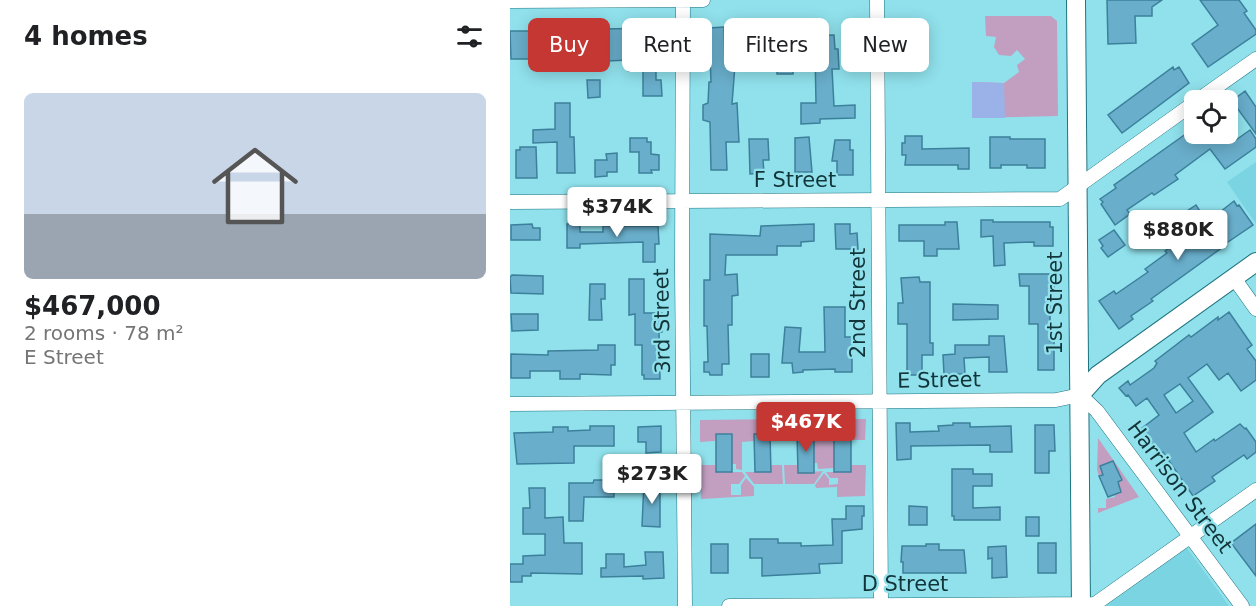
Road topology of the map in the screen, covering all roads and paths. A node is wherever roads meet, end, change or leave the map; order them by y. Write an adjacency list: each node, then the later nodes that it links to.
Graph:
1 (683, 0): 2 (street); 5 (street); 12 (street, 3rd Street)
2 (704, 0)
3 (877, 0): 10 (street, 2nd Street)
4 (1076, 0): 9 (street, 1st Street)
5 (510, 2)
6 (1256, 59): 7 (street, F Street)
7 (1213, 90)
8 (1184, 111): 9 (street, F Street)
9 (1077, 188): 10 (street, F Street); 16 (street, 1st Street)
10 (879, 201): 12 (street, F Street); 18 (street, 2nd Street)
11 (510, 202): 12 (street, F Street)
12 (683, 202): 17 (street, 3rd Street)
13 (1256, 262): 14 (street)
14 (1234, 278): 15 (street); 16 (street)
15 (1256, 309)
16 (1080, 395): 18 (street, E Street); 21 (street, Harrison Street); 22 (street, 1st Street)
17 (684, 402): 18 (street, E Street); 19 (street, E Street); 23 (street, 3rd Street)
18 (879, 402): 25 (street, 2nd Street)
19 (510, 404)
20 (1256, 490): 21 (street, D Street)
21 (1190, 536): 22 (street, D Street); 26 (street, Harrison Street)
22 (1081, 605): 25 (street, D Street)
23 (686, 606)
24 (729, 606): 25 (street, D Street)
25 (881, 606)
26 (1242, 606)

